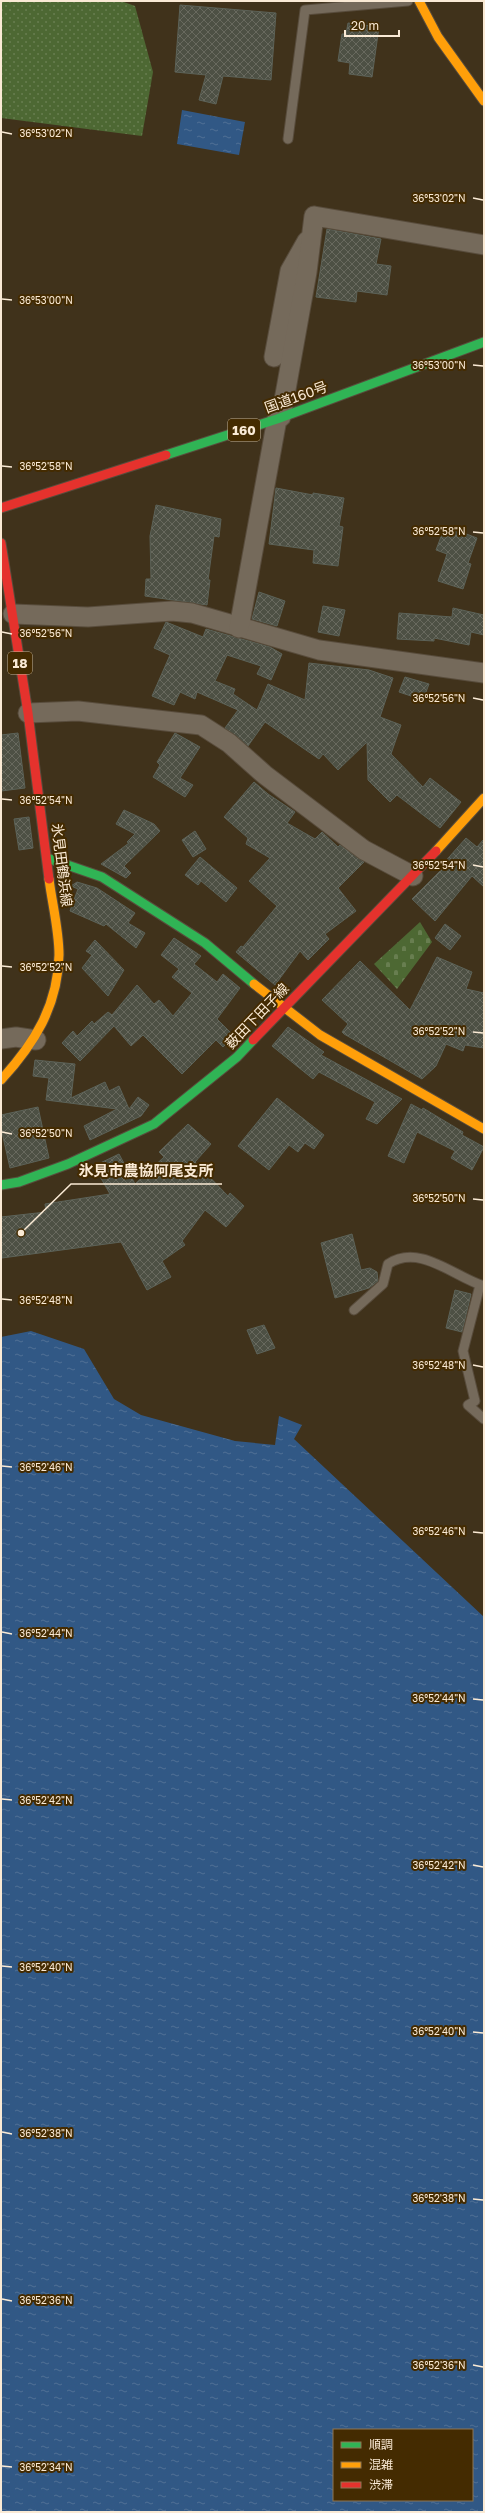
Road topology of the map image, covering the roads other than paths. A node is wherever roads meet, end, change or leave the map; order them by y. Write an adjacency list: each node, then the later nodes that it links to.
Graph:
1 (408, 1): 4 (lane)
2 (419, 1): 3 (main road)
3 (484, 101)
4 (288, 139)
5 (311, 235): 6 (street); 8 (street); 9 (street)
6 (484, 245)
7 (484, 342): 9 (main road, 国道160号 / 160)
8 (274, 357)
9 (279, 418): 11 (main road, 国道160号 / 160); 13 (street)
10 (256, 461): 13 (street)
11 (1, 508)
12 (1, 543): 14 (main road, 氷見田鶴浜線 / 18)
13 (250, 566): 15 (street)
14 (13, 614): 15 (street); 17 (main road, 氷見田鶴浜線 / 18)
15 (239, 628): 16 (street)
16 (484, 673)
17 (28, 713): 19 (main road, 氷見田鶴浜線 / 18); 20 (street)
18 (484, 798): 20 (main road, 薮田下田子線)
19 (47, 858): 21 (main road); 23 (main road, 氷見田鶴浜線 / 18)
20 (413, 876): 21 (main road, 薮田下田子線)
21 (283, 1008): 25 (main road); 26 (main road, 薮田下田子線)
22 (1, 1038): 23 (street)
23 (36, 1040): 24 (main road, 氷見田鶴浜線 / 18)
24 (1, 1080)
25 (484, 1129)
26 (1, 1185)
27 (482, 1285): 28 (lane); 29 (lane)
28 (354, 1310)
29 (484, 1419)

